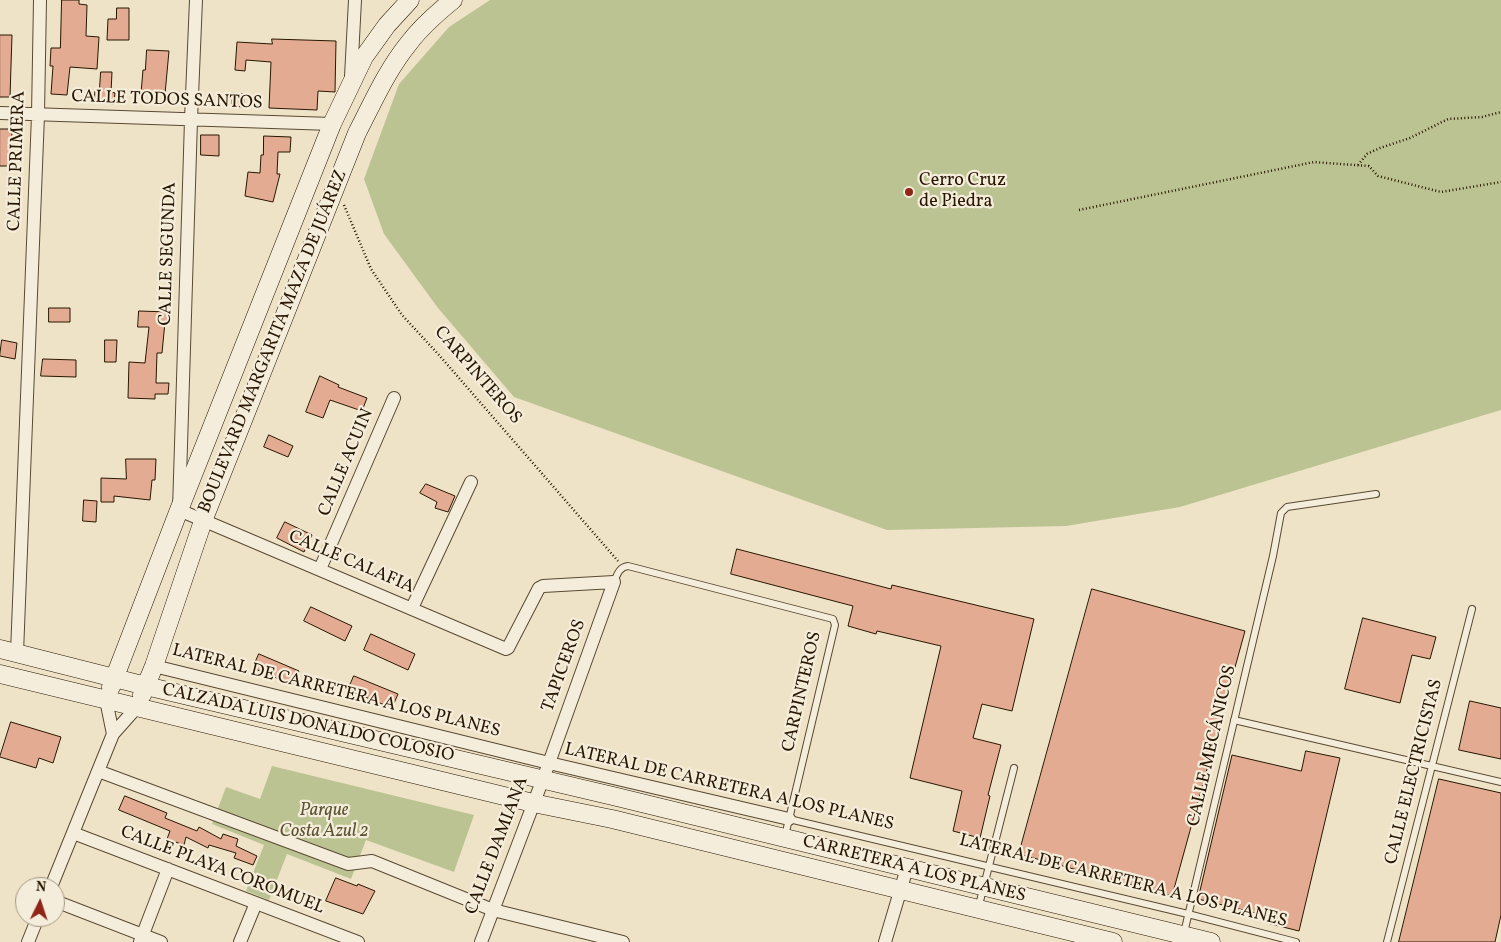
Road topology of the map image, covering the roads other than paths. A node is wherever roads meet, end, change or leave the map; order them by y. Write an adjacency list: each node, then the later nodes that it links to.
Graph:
1 (40, 0): 8 (street, CALLE PRIMERA)
2 (196, 0): 9 (street, CALLE SEGUNDA)
3 (355, 0): 6 (street)
4 (410, 0): 6 (main road, BOULEVARD MARGARITA MAZA DE JUÁREZ)
5 (453, 0): 15 (main road, BOULEVARD MARGARITA MAZA DE JUÁREZ)
6 (350, 85): 10 (main road, BOULEVARD MARGARITA MAZA DE JUÁREZ)
7 (0, 113): 8 (street, CALLE TODOS SANTOS)
8 (38, 114): 9 (street, CALLE TODOS SANTOS); 21 (street, CALLE PRIMERA)
9 (190, 120): 10 (street, CALLE TODOS SANTOS); 14 (street, CALLE SEGUNDA)
10 (332, 124): 14 (main road, BOULEVARD MARGARITA MAZA DE JUÁREZ)
11 (394, 398): 16 (street, CALLE ACUIN)
12 (471, 482): 18 (street)
13 (1376, 494): 28 (lane, CALLE MECÁNICOS)
14 (178, 510): 15 (street, CALLE CALAFIA); 24 (main road, BOULEVARD MARGARITA MAZA DE JUÁREZ)
15 (203, 521): 16 (street, CALLE CALAFIA); 22 (main road, BOULEVARD MARGARITA MAZA DE JUÁREZ)
16 (320, 569): 18 (street, CALLE CALAFIA)
17 (614, 582): 18 (street, CALLE CALAFIA); 30 (street, TAPICEROS); 38 (lane, CARPINTEROS)
18 (412, 608)
19 (1472, 609): 31 (lane, CALLE ELECTRICISTAS)
20 (0, 649): 21 (main road, CALZADA LUIS DONALDO COLOSIO)
21 (17, 653): 24 (main road, CALZADA LUIS DONALDO COLOSIO)
22 (154, 666): 25 (main road, BOULEVARD MARGARITA MAZA DE JUÁREZ); 30 (street, LATERAL DE CARRETERA A LOS PLANES)
23 (0, 674): 26 (main road, CALZADA LUIS DONALDO COLOSIO)
24 (115, 677): 25 (main road, CALZADA LUIS DONALDO COLOSIO); 26 (main road, BOULEVARD MARGARITA MAZA DE JUÁREZ)
25 (146, 686): 27 (main road, BOULEVARD MARGARITA MAZA DE JUÁREZ); 34 (main road, CALZADA LUIS DONALDO COLOSIO)
26 (106, 700): 27 (main road, CALZADA LUIS DONALDO COLOSIO); 29 (street)
27 (137, 707): 29 (street); 37 (main road, CALZADA LUIS DONALDO COLOSIO)
28 (1234, 720): 31 (lane); 52 (lane, CALLE MECÁNICOS)
29 (114, 734): 33 (street)
30 (549, 763): 34 (street, CALLE DAMIANA); 38 (street, LATERAL DE CARRETERA A LOS PLANES)
31 (1432, 766): 35 (lane); 66 (lane, CALLE ELECTRICISTAS)
32 (1014, 768): 43 (lane)
33 (98, 771): 40 (street); 50 (street)
34 (542, 780): 36 (main road, CALZADA LUIS DONALDO COLOSIO); 37 (street, CALLE DAMIANA)
35 (1501, 782)
36 (617, 797): 41 (main road, CARRETERA A LOS PLANES)
37 (533, 803): 39 (main road, CALZADA LUIS DONALDO COLOSIO); 50 (street, CALLE DAMIANA)
38 (789, 819): 41 (lane, CARPINTEROS); 43 (lane, LATERAL DE CARRETERA A LOS PLANES)
39 (612, 820): 47 (main road, CARRETERA A LOS PLANES)
40 (73, 833): 44 (street, CALLE PLAYA COROMUEL); 45 (street)
41 (784, 838): 42 (main road, CARRETERA A LOS PLANES)
42 (907, 868): 46 (main road, CARRETERA A LOS PLANES); 47 (street)
43 (988, 868): 46 (lane); 52 (lane, LATERAL DE CARRETERA A LOS PLANES)
44 (168, 869): 48 (street, CALLE PLAYA COROMUEL); 54 (street)
45 (54, 877)
46 (983, 887): 51 (lane); 55 (main road, CARRETERA A LOS PLANES)
47 (900, 891): 51 (main road, CARRETERA A LOS PLANES); 62 (street)
48 (256, 903): 58 (street); 59 (street, CALLE PLAYA COROMUEL)
49 (65, 905): 54 (street)
50 (493, 910): 60 (street, CALLE DAMIANA); 61 (street)
51 (977, 910): 63 (main road, CARRETERA A LOS PLANES)
52 (1188, 914): 55 (lane, CALLE MECÁNICOS); 65 (lane, LATERAL DE CARRETERA A LOS PLANES)
53 (34, 927): 56 (street)
54 (142, 938): 57 (street)
55 (1182, 939): 64 (main road, CARRETERA A LOS PLANES)
56 (28, 942)
57 (161, 942)
58 (240, 942)
59 (358, 942)
60 (481, 942)
61 (622, 942)
62 (886, 942)
63 (1113, 942)
64 (1211, 942)
65 (1296, 942)
66 (1387, 942)

